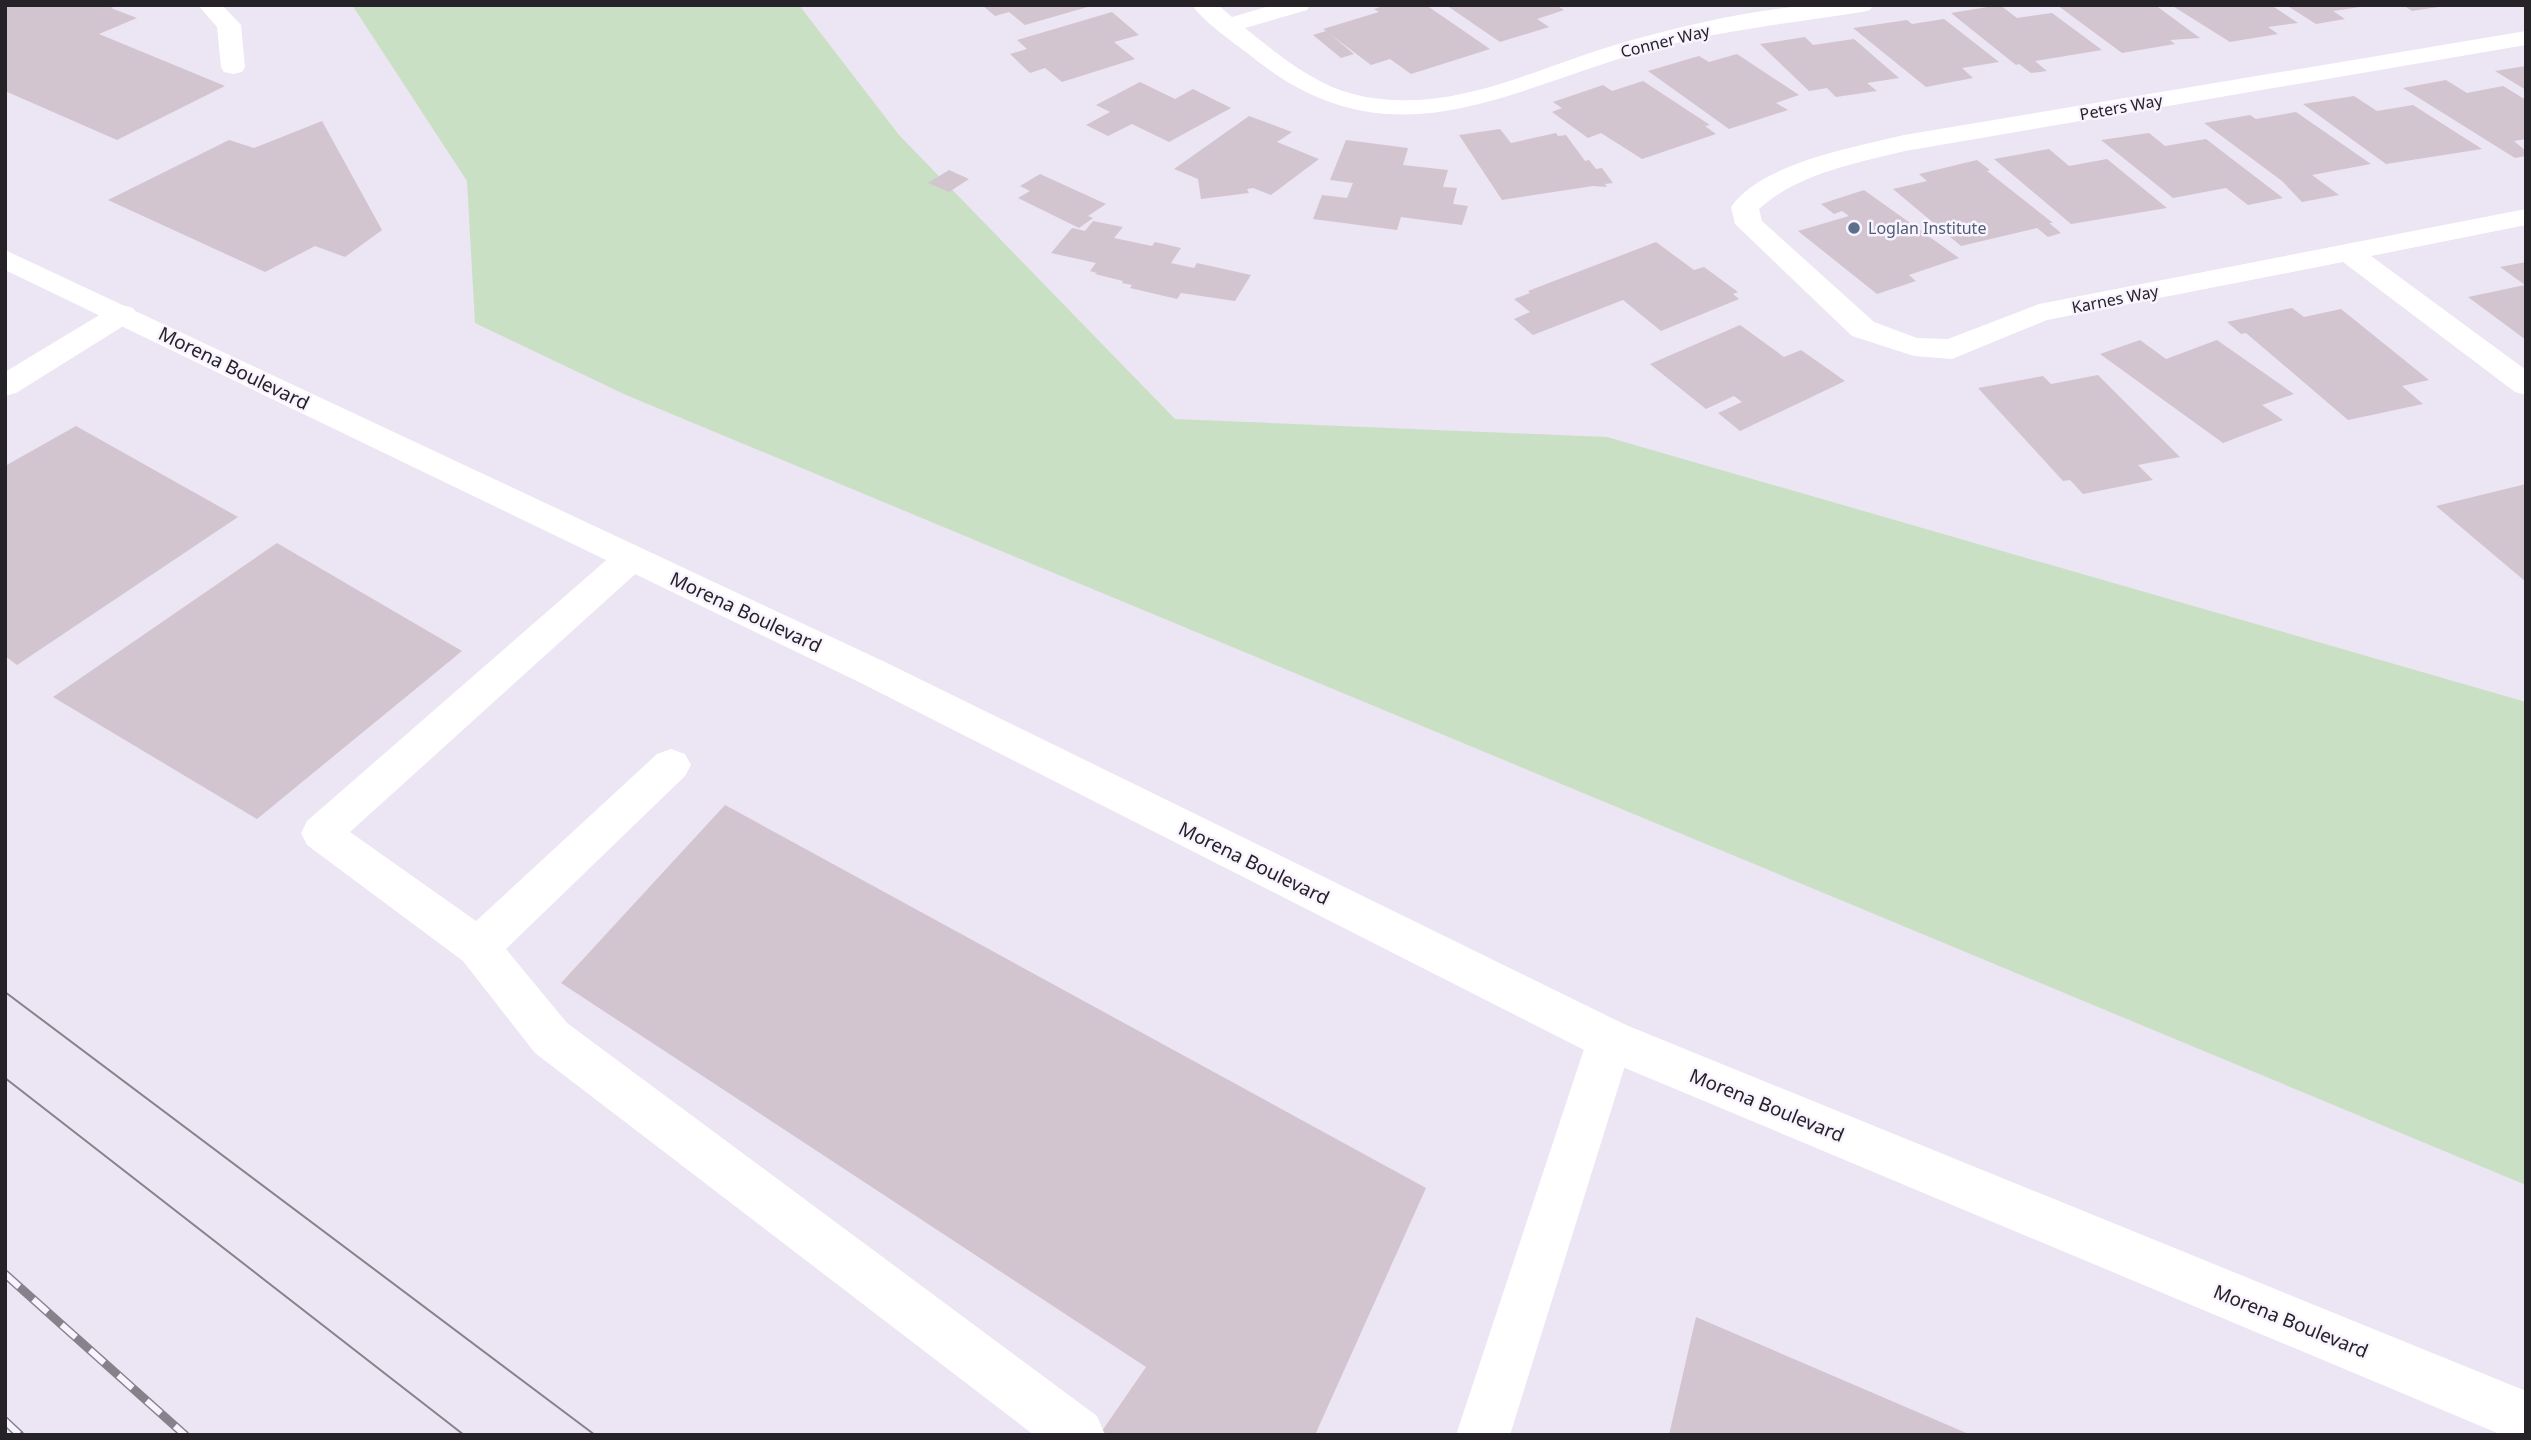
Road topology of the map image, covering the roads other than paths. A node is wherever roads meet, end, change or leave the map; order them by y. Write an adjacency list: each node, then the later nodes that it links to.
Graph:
1 (209, 5): 7 (street)
2 (1203, 5): 5 (street, Conner Way)
3 (1299, 5): 5 (street)
4 (1862, 5): 5 (street, Conner Way)
5 (1228, 25)
6 (2526, 38): 9 (street, Peters Way)
7 (233, 67)
8 (2526, 218): 10 (street, Karnes Way)
9 (1749, 223): 10 (street, Karnes Way)
10 (2349, 253): 13 (street)
11 (5, 259): 12 (street, Morena Boulevard)
12 (122, 314): 14 (street); 15 (street, Morena Boulevard)
13 (2526, 385)
14 (5, 386)
15 (631, 558): 17 (street); 18 (street, Morena Boulevard)
16 (671, 765): 17 (street)
17 (478, 947): 20 (street)
18 (1610, 1040): 19 (street, Morena Boulevard); 21 (street)
19 (2526, 1418)
20 (1078, 1435)
21 (1483, 1435)

